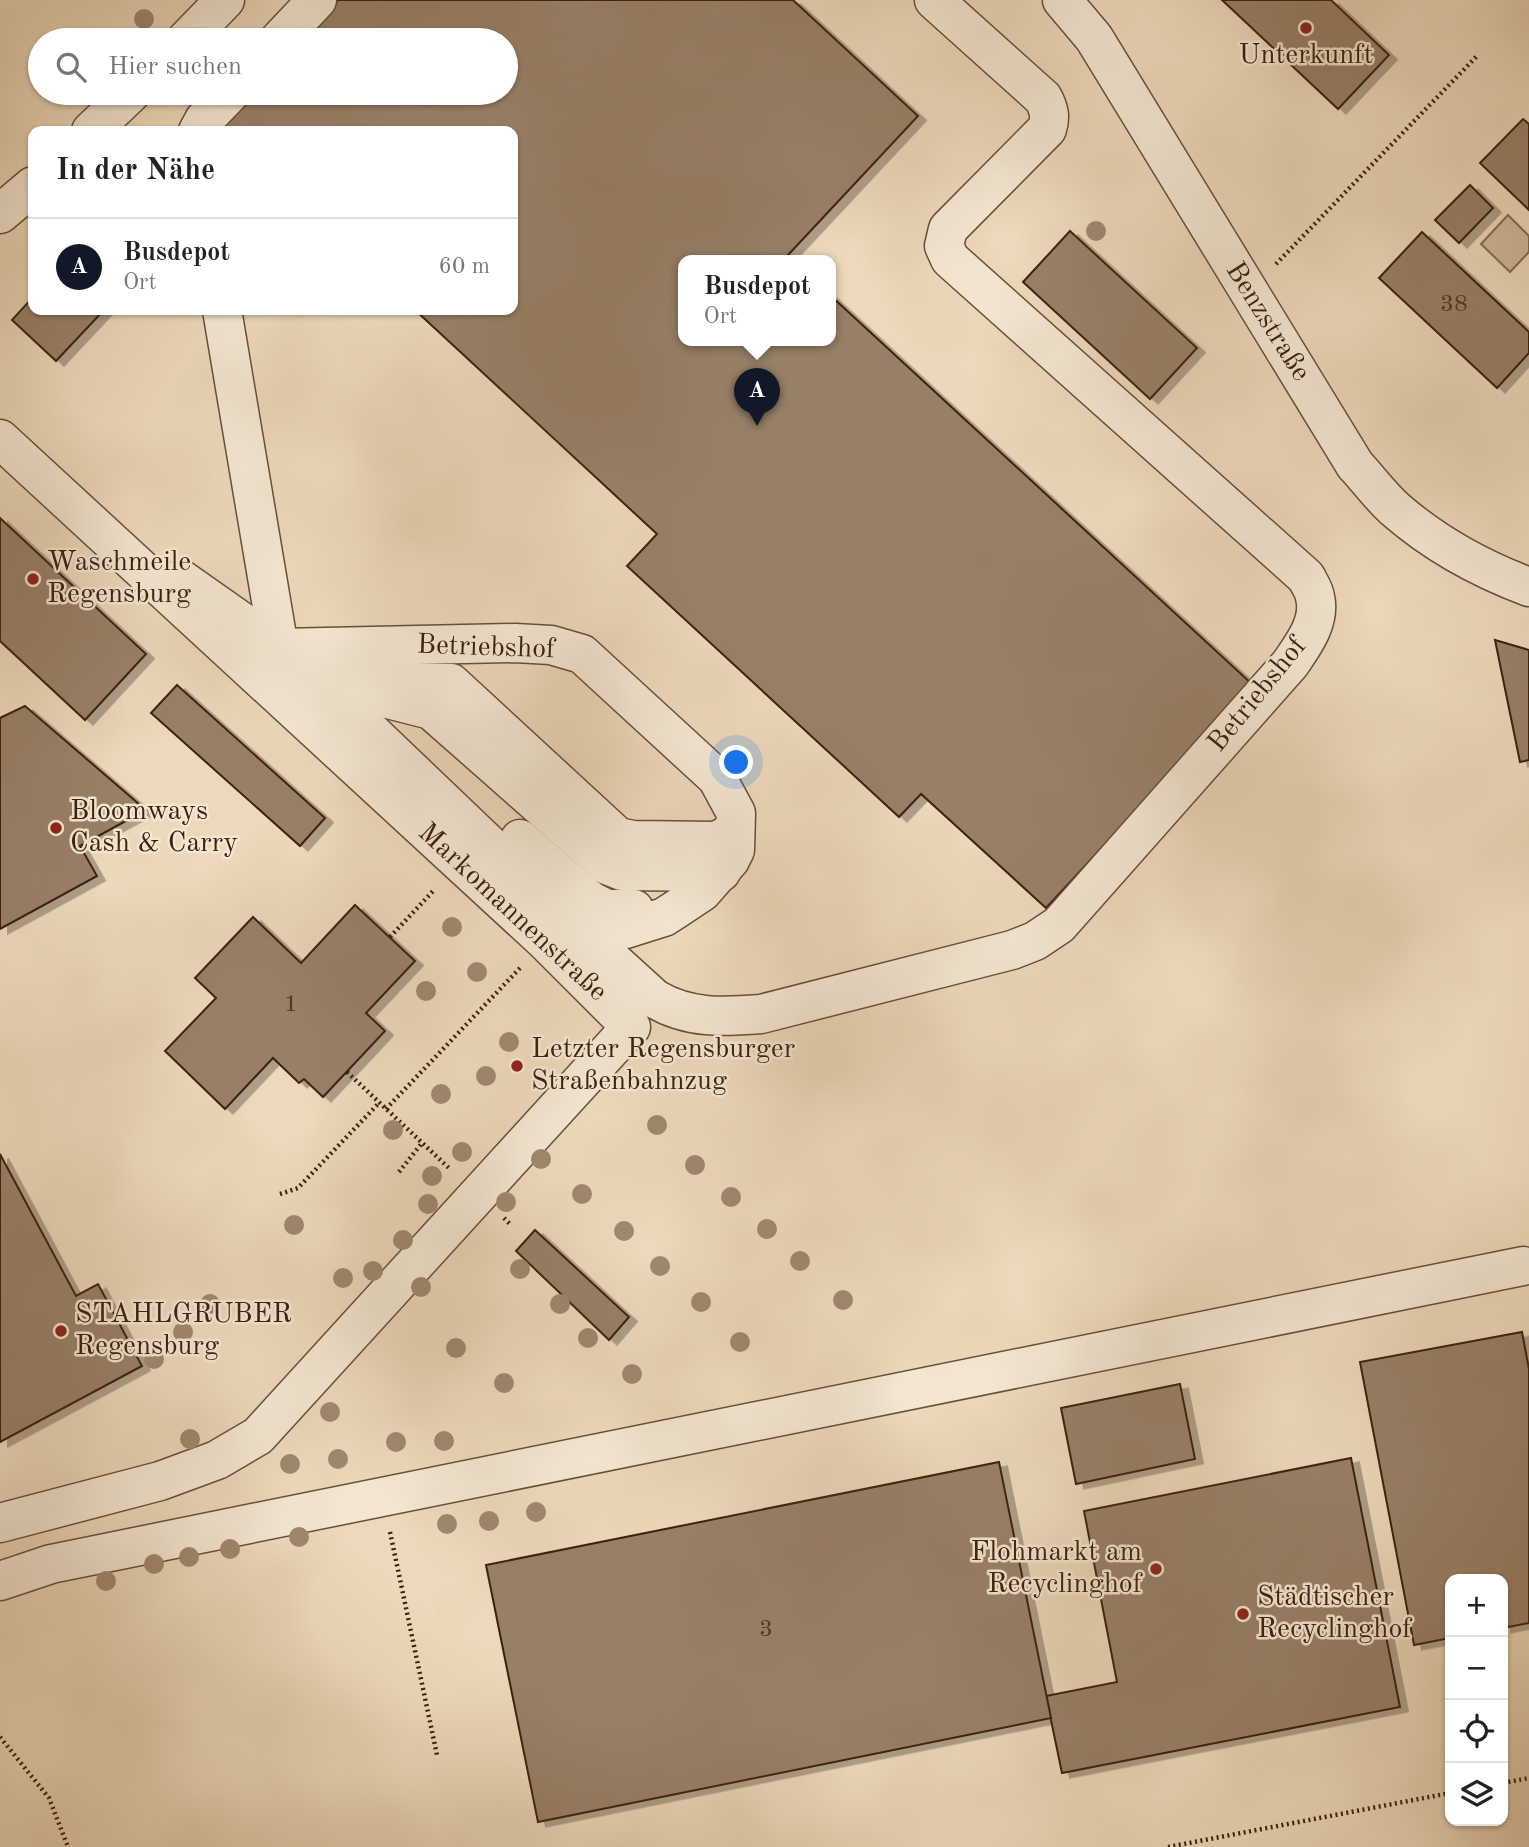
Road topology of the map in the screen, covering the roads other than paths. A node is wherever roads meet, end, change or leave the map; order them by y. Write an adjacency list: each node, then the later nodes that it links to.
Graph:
1 (225, 0): 5 (street)
2 (317, 0): 6 (street)
3 (934, 0): 20 (street, Betriebshof)
4 (1062, 0): 16 (street, Benzstraße)
5 (198, 28)
6 (290, 28)
7 (118, 105): 9 (street)
8 (218, 105): 10 (street)
9 (96, 126)
10 (201, 126)
11 (28, 190): 12 (street)
12 (0, 214)
13 (223, 315): 17 (street)
14 (0, 439): 15 (street, Markomannenstraße)
15 (60, 495): 17 (street, Betriebshof); 20 (street, Markomannenstraße)
16 (1529, 587)
17 (279, 648): 18 (street, Betriebshof); 19 (street, Betriebshof)
18 (320, 683): 19 (street, Betriebshof); 19 (street, Betriebshof); 20 (street, Betriebshof)
19 (714, 870): 20 (street)
20 (556, 931): 22 (street, Markomannenstraße)
21 (1523, 1266): 23 (street)
22 (0, 1523)
23 (0, 1581)

